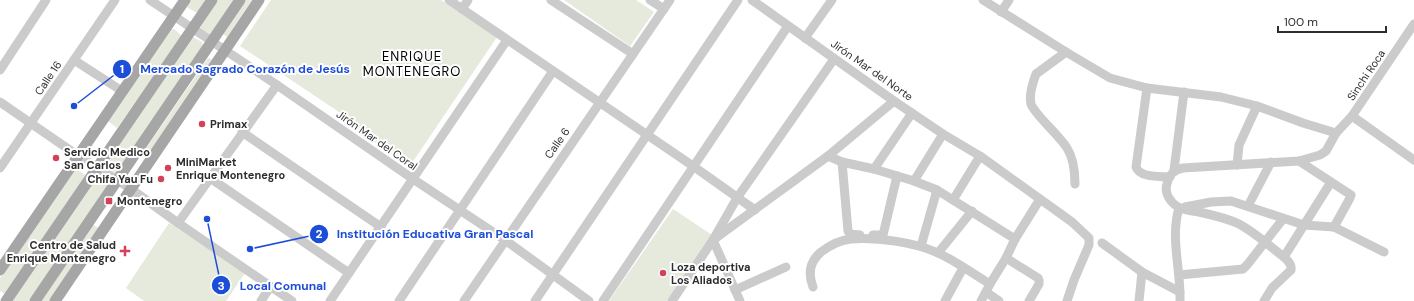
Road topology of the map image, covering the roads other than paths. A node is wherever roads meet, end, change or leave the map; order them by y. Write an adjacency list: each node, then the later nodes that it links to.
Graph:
1 (46, 0): 33 (street)
2 (115, 0): 32 (street, Calle 16)
3 (150, 0): 21 (street, Jirón Mar del Coral)
4 (185, 0): 21 (main road)
5 (212, 0): 24 (main road)
6 (240, 0): 27 (main road)
7 (259, 0): 28 (main road)
8 (449, 0): 18 (street)
9 (468, 0): 18 (street)
10 (551, 0): 30 (street)
11 (650, 0): 19 (street)
12 (670, 0): 19 (street, Calle 6)
13 (738, 0): 49 (street)
14 (752, 0): 23 (street, Jirón Mar del Norte)
15 (832, 0): 25 (street)
16 (983, 0): 20 (street)
17 (1009, 0): 20 (street)
18 (462, 9): 26 (street)
19 (664, 9): 30 (street, Calle 6)
20 (1001, 12): 29 (street)
21 (174, 16): 24 (street, Jirón Mar del Coral); 37 (main road)
22 (1414, 24): 44 (street, Sinchi Roca)
23 (788, 26): 25 (street, Jirón Mar del Norte); 58 (street)
24 (193, 29): 27 (street, Jirón Mar del Coral); 60 (main road)
25 (805, 38): 31 (street, Jirón Mar del Norte)
26 (507, 40): 34 (street); 65 (street)
27 (212, 41): 28 (street, Jirón Mar del Coral); 66 (main road)
28 (225, 50): 35 (street, Jirón Mar del Coral); 70 (main road)
29 (1066, 52): 36 (street); 69 (street)
30 (633, 54): 41 (street, Calle 6)
31 (834, 59): 39 (street, Jirón Mar del Norte); 72 (street)
32 (74, 60): 37 (street); 45 (street, Calle 16)
33 (0, 70)
34 (553, 71): 41 (street); 78 (street)
35 (277, 85): 46 (street); 65 (street, Jirón Mar del Coral)
36 (1147, 88): 38 (street); 62 (street)
37 (122, 91): 50 (main road)
38 (1184, 92): 42 (street); 62 (street)
39 (894, 101): 43 (street, Jirón Mar del Norte); 51 (street)
40 (0, 102): 45 (street)
41 (599, 103): 49 (street); 86 (street, Calle 6)
42 (1257, 106): 47 (street); 57 (street)
43 (912, 112): 48 (street, Jirón Mar del Norte); 61 (street)
44 (1352, 116): 47 (street); 53 (street, Sinchi Roca)
45 (31, 124): 50 (street); 59 (street, Calle 16)
46 (242, 132): 64 (street); 83 (street)
47 (1336, 133): 54 (street)
48 (943, 134): 52 (street, Jirón Mar del Norte); 67 (street)
49 (646, 135): 58 (street); 100 (street)
50 (78, 155): 60 (street); 97 (main road)
51 (828, 156): 55 (street); 77 (street)
52 (980, 156): 73 (street, Jirón Mar del Norte); 74 (street)
53 (1414, 160)
54 (1300, 161): 56 (street); 68 (street)
55 (842, 162): 61 (street); 63 (street)
56 (1271, 162): 57 (street); 75 (street)
57 (1237, 165): 62 (street)
58 (693, 166): 72 (street); 117 (street)
59 (0, 168)
60 (97, 168): 66 (street); 107 (main road)
61 (874, 169): 63 (street)
62 (1172, 174): 76 (street)
63 (897, 176): 67 (street)
64 (210, 178): 81 (street); 99 (street)
65 (413, 179): 78 (street, Jirón Mar del Coral); 83 (street)
66 (117, 180): 70 (street); 108 (main road)
67 (914, 181): 71 (street)
68 (1331, 182): 82 (street); 84 (street)
69 (1075, 184)
70 (131, 189): 81 (street); 109 (main road)
71 (936, 190): 74 (street); 90 (street)
72 (738, 198): 77 (street); 87 (street)
73 (1040, 199): 85 (street); 124 (street, Jirón Mar del Norte)
74 (953, 200): 79 (street)
75 (1248, 206): 76 (street); 80 (street)
76 (1179, 208): 88 (street); 101 (street)
77 (755, 210): 87 (street)
78 (460, 211): 86 (street, Jirón Mar del Coral); 113 (street)
79 (972, 211): 85 (street); 92 (street)
80 (1283, 219): 82 (street); 88 (street)
81 (178, 224): 102 (street)
82 (1304, 225): 84 (street); 93 (street)
83 (380, 227): 99 (street)
84 (1334, 227): 91 (street)
85 (1015, 239): 94 (street)
86 (505, 240): 100 (street, Jirón Mar del Coral); 114 (street, Calle 6)
87 (713, 240): 105 (street); 118 (street)
88 (1265, 242): 93 (street); 101 (street)
89 (1102, 243): 98 (street)
90 (921, 246): 92 (street); 103 (street)
91 (1384, 252)
92 (938, 253): 96 (street)
93 (1284, 256): 126 (street)
94 (1006, 258): 104 (street); 123 (street)
95 (786, 267): 105 (street)
96 (963, 268): 104 (street); 120 (street)
97 (0, 270)
98 (1142, 272): 106 (street); 125 (street)
99 (349, 273): 112 (street)
100 (553, 275): 115 (street); 116 (street, Jirón Mar del Coral)
101 (1179, 276): 106 (street)
102 (270, 287): 110 (street); 111 (street)
103 (813, 288)
104 (988, 288): 121 (street); 122 (street)
105 (735, 290): 119 (street)
106 (1180, 296)
107 (6, 301)
108 (34, 301)
109 (55, 301)
110 (261, 301)
111 (292, 301)
112 (330, 301)
113 (399, 301)
114 (464, 301)
115 (535, 301)
116 (589, 301)
117 (603, 301)
118 (672, 301)
119 (740, 301)
120 (945, 301)
121 (982, 301)
122 (999, 301)
123 (1029, 301)
124 (1067, 301)
125 (1139, 301)
126 (1264, 301)

